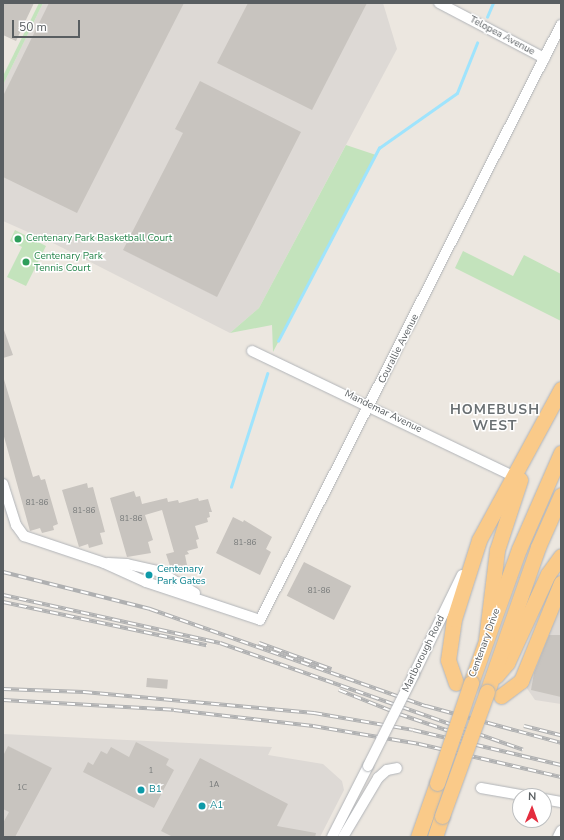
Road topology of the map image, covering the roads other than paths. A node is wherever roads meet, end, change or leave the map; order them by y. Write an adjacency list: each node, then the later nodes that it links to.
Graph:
1 (439, 3): 3 (street, Telopea Avenue)
2 (561, 25): 3 (street, Courallie Avenue)
3 (544, 58): 6 (street, Courallie Avenue)
4 (252, 351): 6 (street, Mandemar Avenue)
5 (558, 395): 8 (highway); 18 (highway)
6 (370, 406): 8 (street, Mandemar Avenue); 17 (street, Courallie Avenue)
7 (561, 453): 18 (highway, Centenary Drive)
8 (513, 476): 11 (highway)
9 (3, 484): 13 (street, Courallie Avenue)
10 (561, 495): 20 (highway, Centenary Drive)
11 (479, 540): 19 (highway); 25 (street, Marlborough Road, bridge)
12 (561, 556): 20 (highway)
13 (104, 563): 14 (street, Courallie Avenue); 16 (street, Courallie Avenue)
14 (158, 571): 16 (street); 17 (street, Courallie Avenue)
15 (561, 583): 20 (highway)
16 (154, 584): 17 (street, Courallie Avenue)
17 (205, 600)
18 (486, 640): 27 (highway, Centenary Drive, bridge)
19 (456, 683)
20 (493, 690): 28 (highway, Centenary Drive, bridge)
21 (397, 768): 26 (street)
22 (481, 788): 23 (street)
23 (512, 793)
24 (561, 830): 29 (street)
25 (332, 837)
26 (343, 837)
27 (418, 837)
28 (436, 837)
29 (558, 837)

